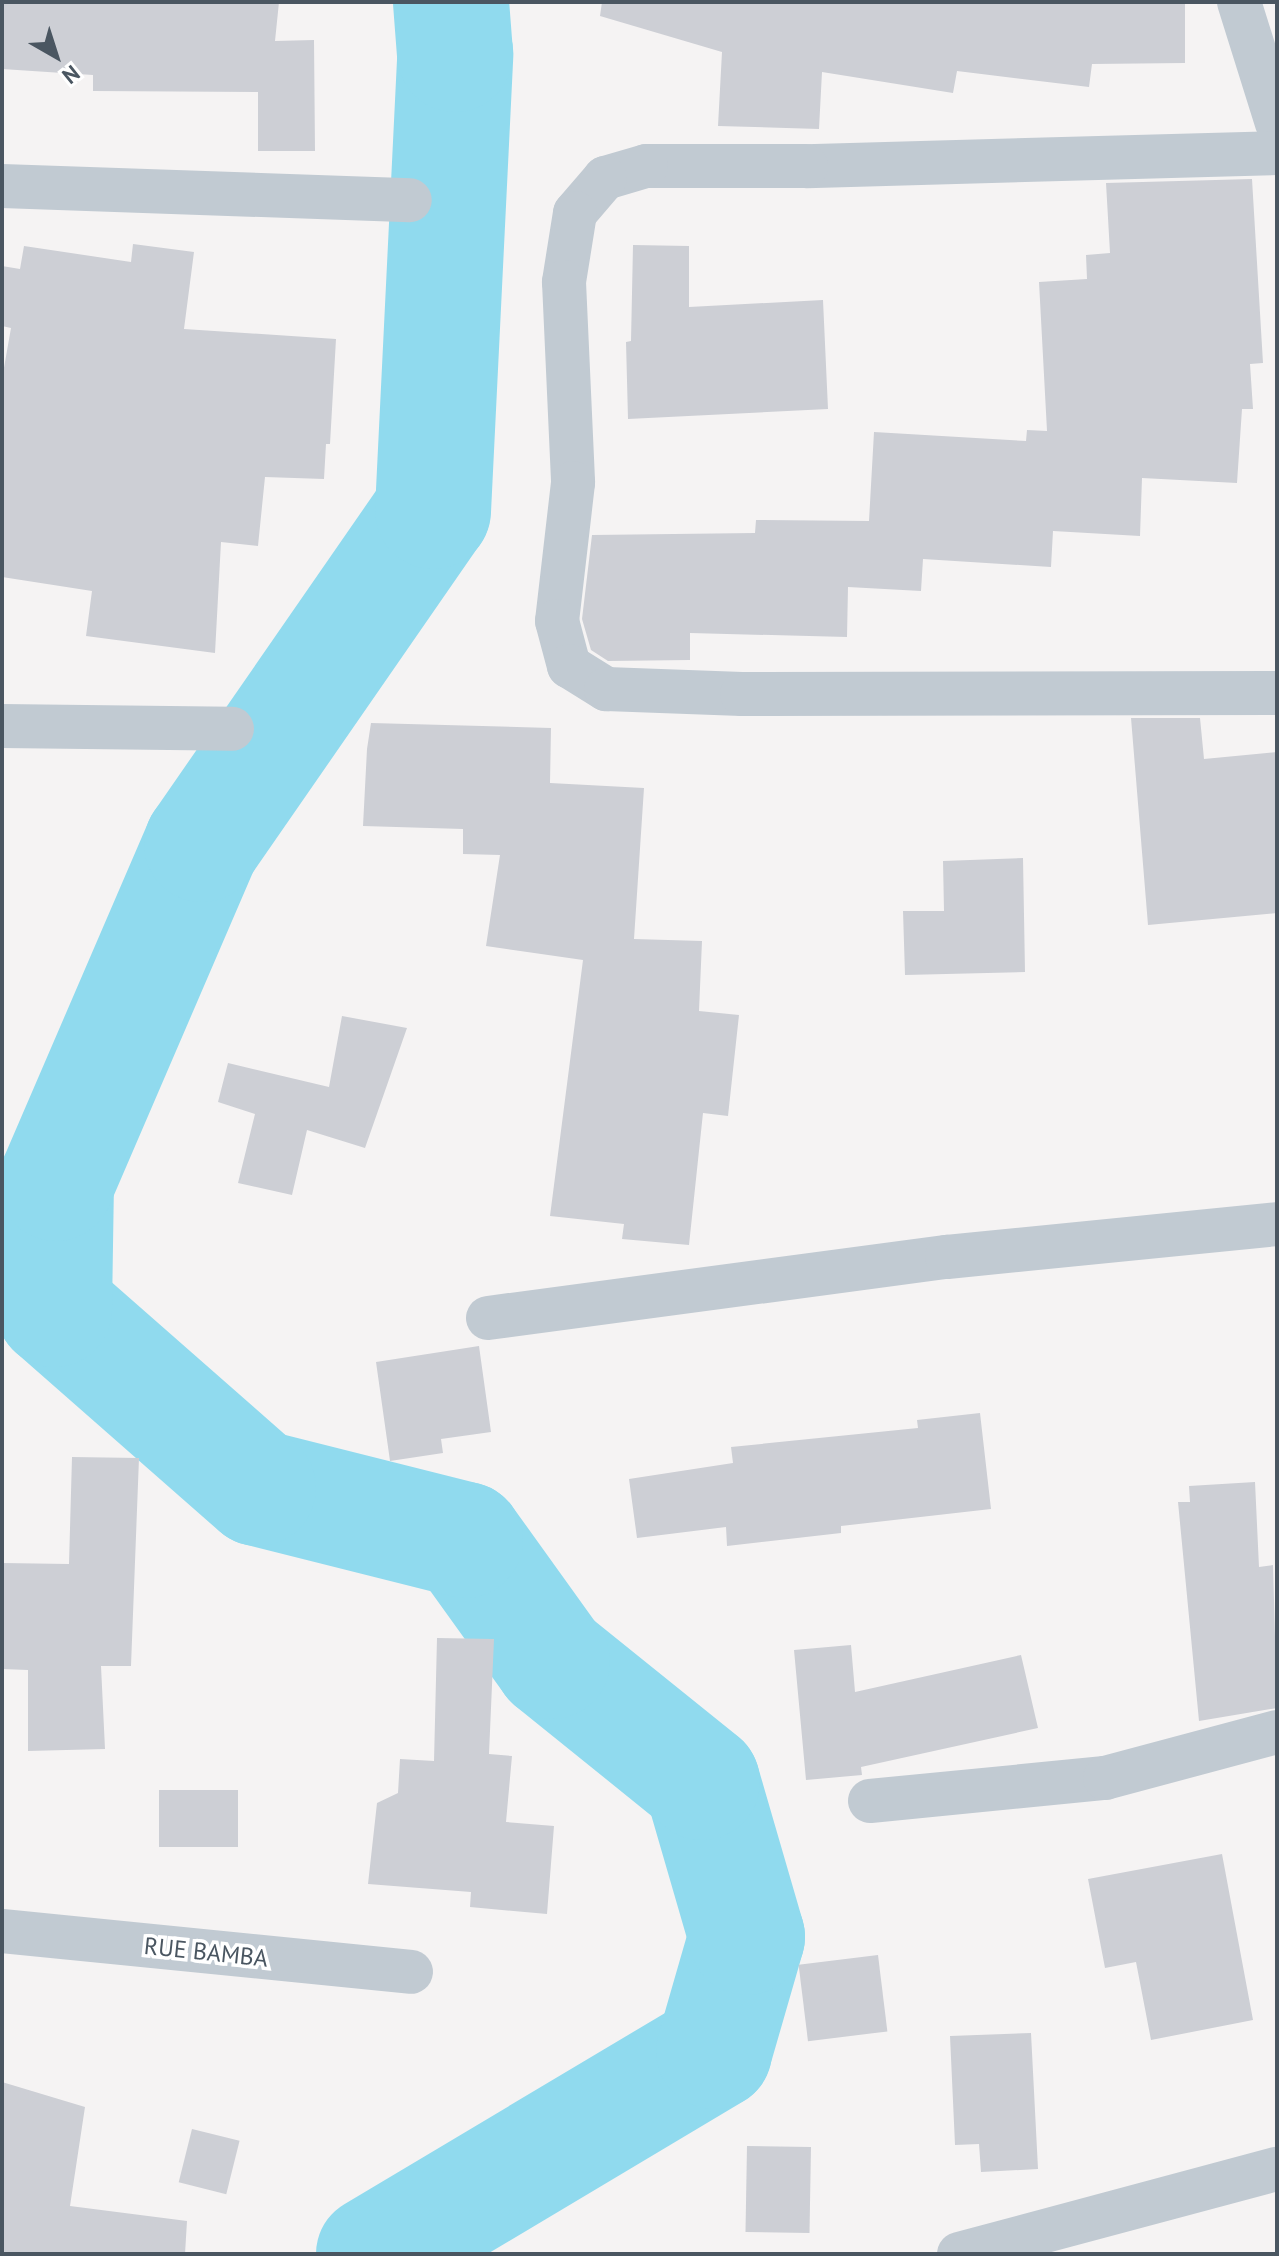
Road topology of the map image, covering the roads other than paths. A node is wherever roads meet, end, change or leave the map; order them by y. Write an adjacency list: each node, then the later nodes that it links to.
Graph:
1 (1239, 2): 2 (street)
2 (1277, 123)
3 (1277, 153): 6 (street)
4 (2, 186): 5 (street)
5 (410, 200)
6 (1277, 693)
7 (2, 726): 8 (street)
8 (232, 729)
9 (1277, 1224): 10 (street)
10 (488, 1318)
11 (1277, 1732): 12 (street)
12 (870, 1801)
13 (2, 1931): 14 (street, RUE BAMBA)
14 (411, 1972)
15 (1277, 2169): 16 (street)
16 (959, 2254)

